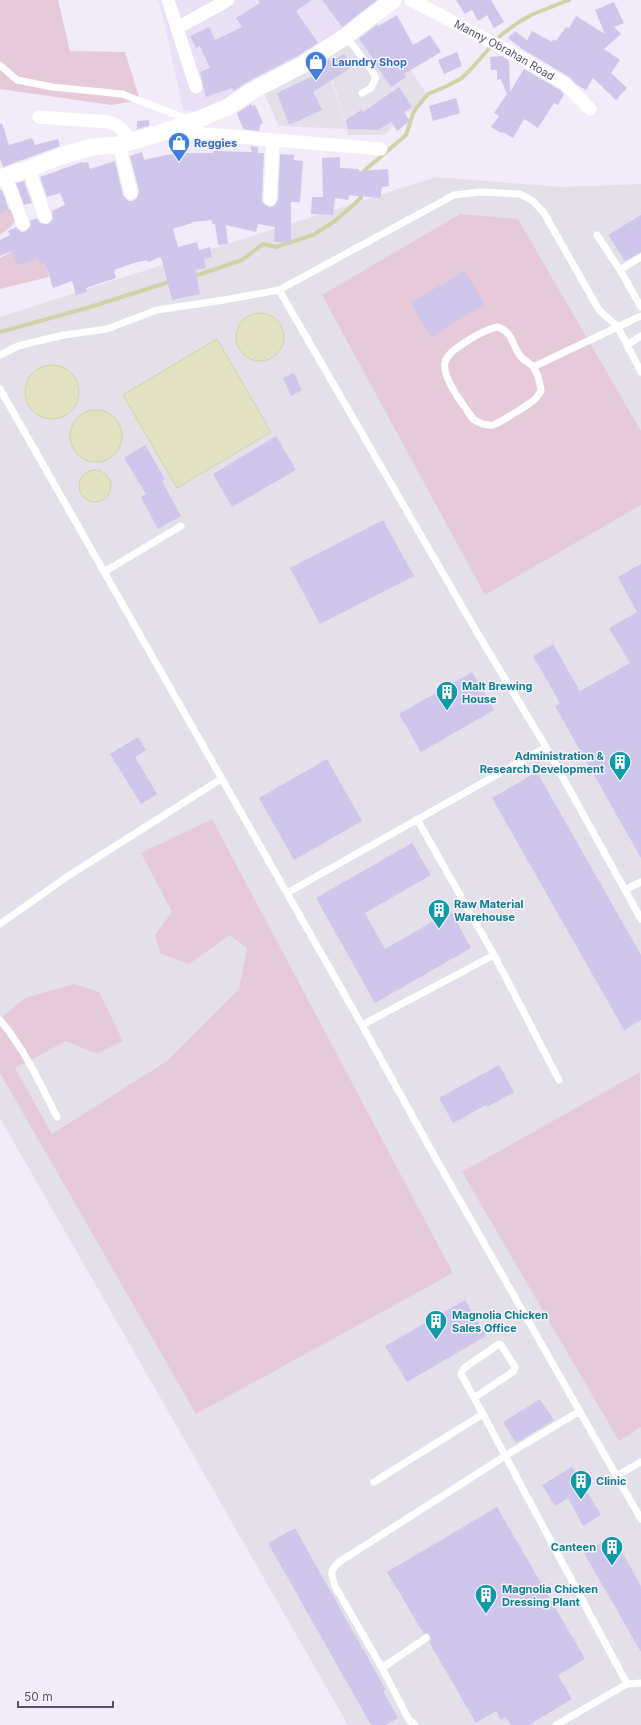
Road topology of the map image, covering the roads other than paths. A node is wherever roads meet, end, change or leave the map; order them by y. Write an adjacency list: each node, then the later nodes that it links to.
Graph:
1 (168, 0): 5 (street)
2 (226, 0): 5 (street)
3 (393, 0): 6 (street)
4 (411, 0): 10 (street, Manny Obrahan Road)
5 (177, 28): 8 (street)
6 (346, 36): 9 (lane); 12 (street)
7 (0, 65): 12 (lane)
8 (196, 87)
9 (362, 93)
10 (590, 109)
11 (39, 117): 15 (street)
12 (194, 122): 13 (street)
13 (167, 131): 14 (street); 15 (street)
14 (273, 140): 16 (street); 20 (street)
15 (125, 143): 17 (street); 19 (street)
16 (381, 149)
17 (29, 169): 18 (street); 21 (street)
18 (3, 177): 22 (street)
19 (131, 193)
20 (270, 199)
21 (45, 217)
22 (23, 224)
23 (597, 235): 25 (lane)
24 (641, 257): 25 (lane)
25 (620, 270): 27 (lane)
26 (279, 290): 29 (lane); 32 (lane); 38 (lane)
27 (641, 306)
28 (641, 316): 29 (lane)
29 (618, 327): 31 (lane); 33 (lane)
30 (641, 336): 31 (lane)
31 (627, 345): 34 (lane)
32 (0, 355)
33 (533, 367): 33 (lane)
34 (641, 372)
35 (1, 392): 37 (lane)
36 (181, 526): 37 (lane)
37 (104, 572): 39 (lane)
38 (546, 748): 40 (lane); 42 (lane)
39 (221, 779): 43 (lane); 45 (lane)
40 (417, 819): 43 (lane); 46 (lane)
41 (641, 882): 42 (lane)
42 (625, 890): 44 (lane)
43 (287, 893): 48 (lane)
44 (641, 919)
45 (0, 924)
46 (494, 955): 48 (lane); 49 (lane)
47 (0, 1020): 50 (lane)
48 (362, 1025): 52 (lane)
49 (559, 1080)
50 (57, 1118)
51 (474, 1398): 51 (lane); 53 (lane)
52 (580, 1411): 54 (lane); 56 (lane)
53 (483, 1414): 54 (lane); 57 (lane)
54 (505, 1456): 60 (lane); 62 (lane)
55 (641, 1462): 56 (lane)
56 (616, 1476): 58 (lane)
57 (374, 1482)
58 (641, 1518)
59 (426, 1638): 60 (lane)
60 (382, 1668): 63 (lane)
61 (641, 1683): 62 (lane)
62 (627, 1684): 64 (lane)
63 (415, 1725)
64 (556, 1725)

